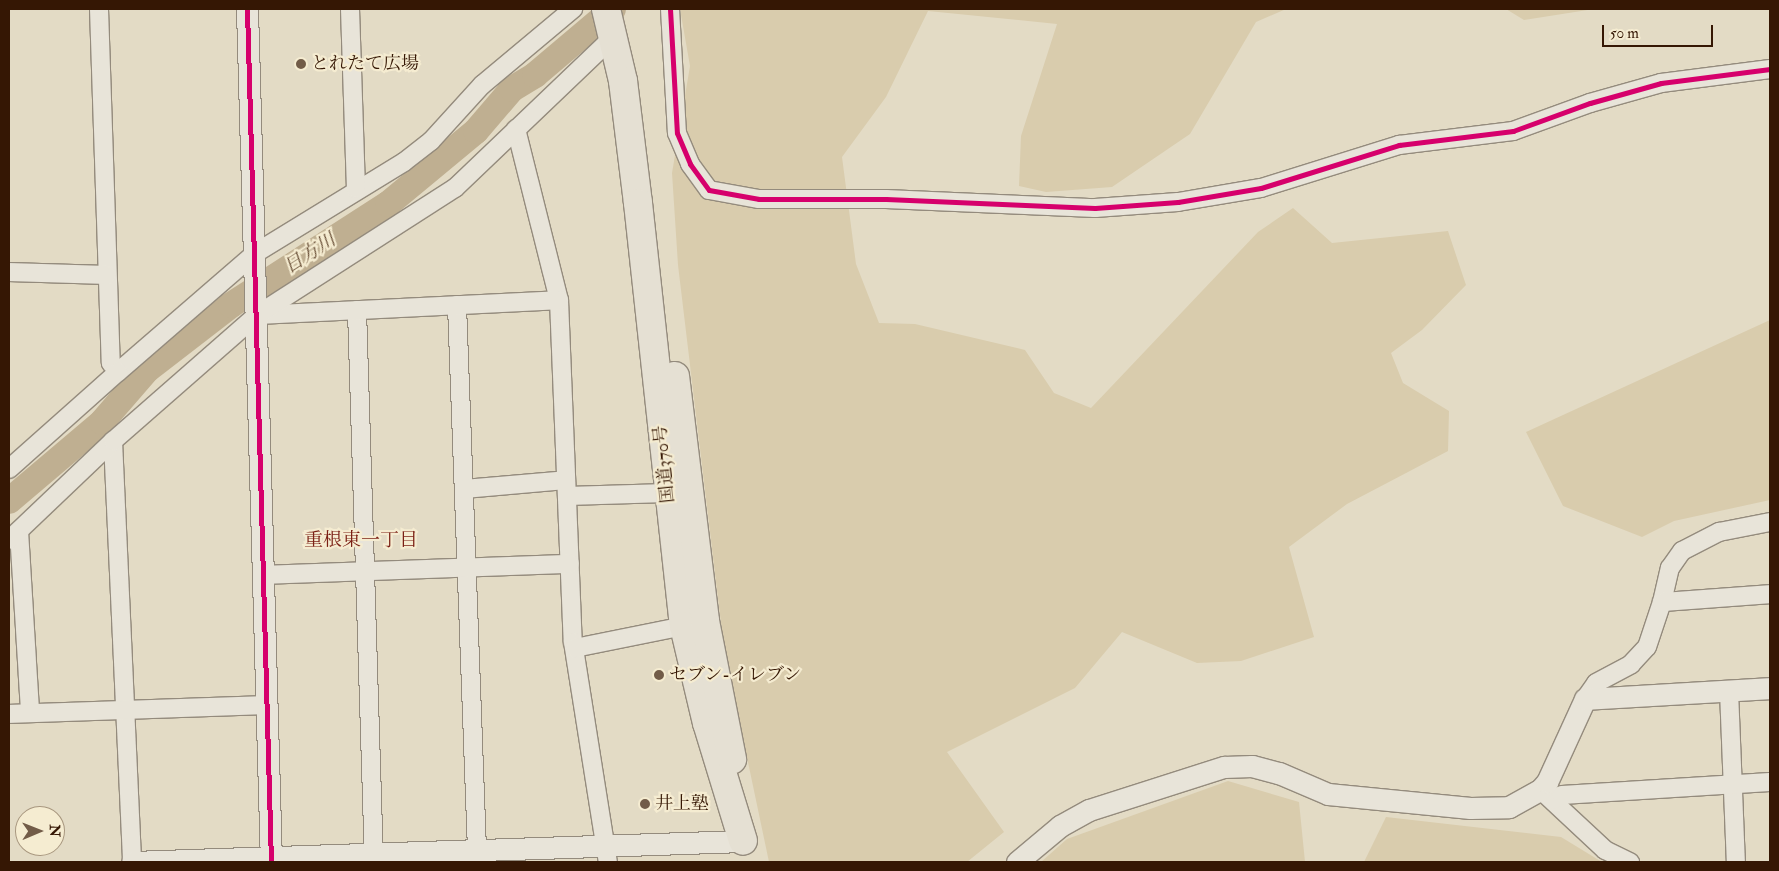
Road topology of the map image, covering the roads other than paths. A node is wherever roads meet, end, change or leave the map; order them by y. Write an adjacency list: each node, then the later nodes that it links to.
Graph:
1 (99, 9): 13 (street)
2 (247, 9): 11 (street)
3 (350, 9): 10 (street)
4 (573, 9): 10 (street)
5 (670, 9): 7 (street)
6 (610, 25): 8 (highway, 国道370号); 9 (street)
7 (1770, 69)
8 (623, 81): 23 (highway, 国道370号); 45 (highway, 国道370号)
9 (516, 129): 14 (street); 16 (street)
10 (356, 189): 11 (street)
11 (255, 258): 16 (street); 18 (street)
12 (9, 272): 13 (street)
13 (107, 275): 18 (street)
14 (559, 300): 15 (street); 21 (street)
15 (457, 305): 17 (street); 22 (street)
16 (256, 308): 17 (street); 19 (street); 29 (street)
17 (357, 310): 28 (street)
18 (118, 372): 20 (street)
19 (113, 441): 25 (street); 38 (street)
20 (9, 469)
21 (567, 488): 22 (street); 23 (street); 26 (street)
22 (464, 489): 27 (street)
23 (667, 493): 32 (highway, 国道370号)
24 (1770, 522): 31 (street)
25 (14, 535): 39 (street)
26 (570, 564): 27 (street); 33 (street)
27 (467, 568): 28 (street); 44 (street)
28 (365, 572): 29 (street); 47 (street)
29 (263, 575): 37 (street)
30 (1770, 594): 31 (street)
31 (1662, 602): 36 (street)
32 (684, 626): 33 (street); 45 (highway, 国道370号)
33 (574, 648): 46 (street)
34 (1770, 688): 35 (street)
35 (1729, 691): 36 (street); 42 (street)
36 (1585, 699): 43 (street)
37 (266, 705): 38 (street); 48 (street)
38 (126, 710): 39 (street); 49 (street)
39 (30, 713): 40 (street)
40 (9, 714)
41 (1770, 782): 42 (street)
42 (1732, 784): 43 (street); 52 (street)
43 (1547, 795): 50 (street); 51 (street)
44 (478, 850): 46 (street); 47 (street)
45 (744, 852): 46 (street)
46 (606, 853)
47 (374, 858): 48 (street)
48 (271, 860): 49 (street)
49 (132, 862)
50 (1017, 862)
51 (1630, 862)
52 (1736, 862)

